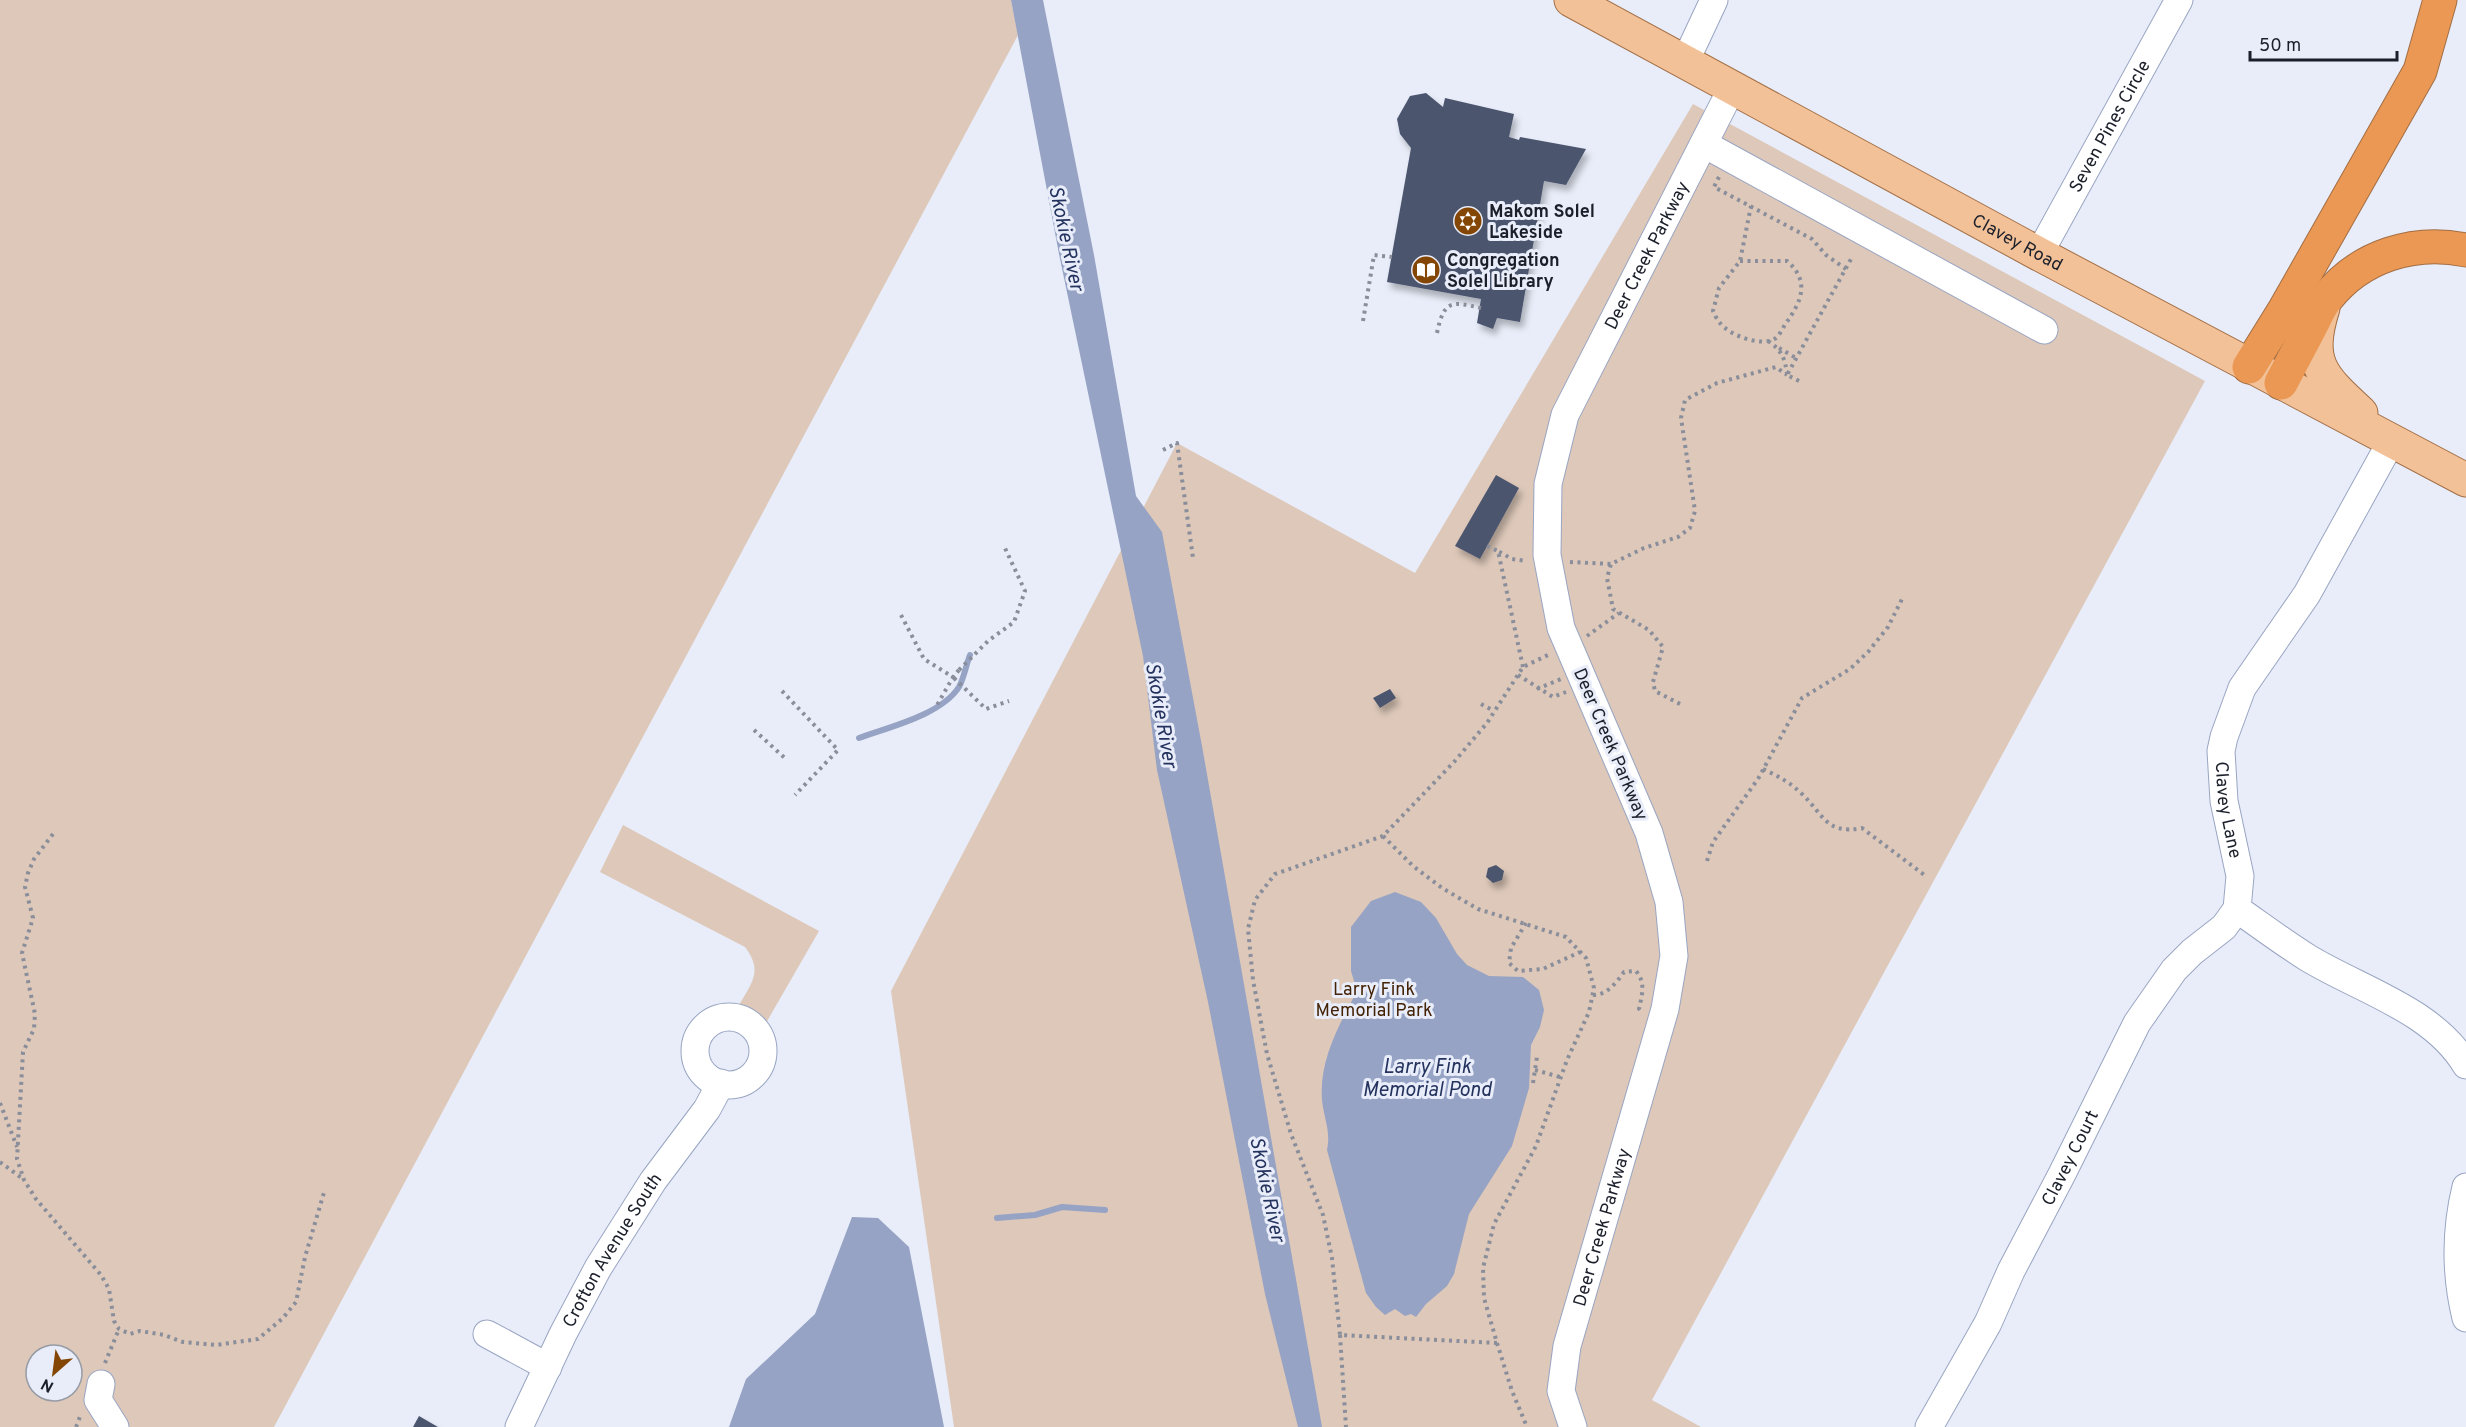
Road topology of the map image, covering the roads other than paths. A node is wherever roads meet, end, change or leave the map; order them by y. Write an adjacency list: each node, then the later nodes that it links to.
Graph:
1 (1571, 0): 5 (main road, Clavey Road)
2 (1714, 0): 5 (street)
3 (2180, 0): 9 (street, Seven Pines Circle)
4 (2440, 0): 12 (highway)
5 (1685, 62): 6 (main road, Clavey Road)
6 (1732, 88): 7 (street, Deer Creek Parkway); 9 (main road, Clavey Road)
7 (1704, 144): 11 (street); 26 (street, Deer Creek Parkway)
8 (2466, 250): 10 (highway)
9 (2039, 254): 12 (main road, Clavey Road)
10 (2325, 300): 13 (highway); 14 (main road)
11 (2044, 330)
12 (2249, 367): 13 (main road, Clavey Road)
13 (2281, 383): 14 (main road, Clavey Road)
14 (2391, 439): 15 (main road, Clavey Road); 16 (street, Clavey Lane)
15 (2466, 480)
16 (2237, 909): 17 (street); 27 (street, Clavey Court)
17 (2466, 1065)
18 (721, 1083): 22 (street, Crofton Avenue South)
19 (2466, 1187): 20 (street)
20 (2466, 1318)
21 (488, 1334): 22 (street)
22 (548, 1367): 25 (street, Crofton Avenue South)
23 (101, 1384): 24 (street)
24 (115, 1427)
25 (519, 1427)
26 (1573, 1427)
27 (1929, 1427)

